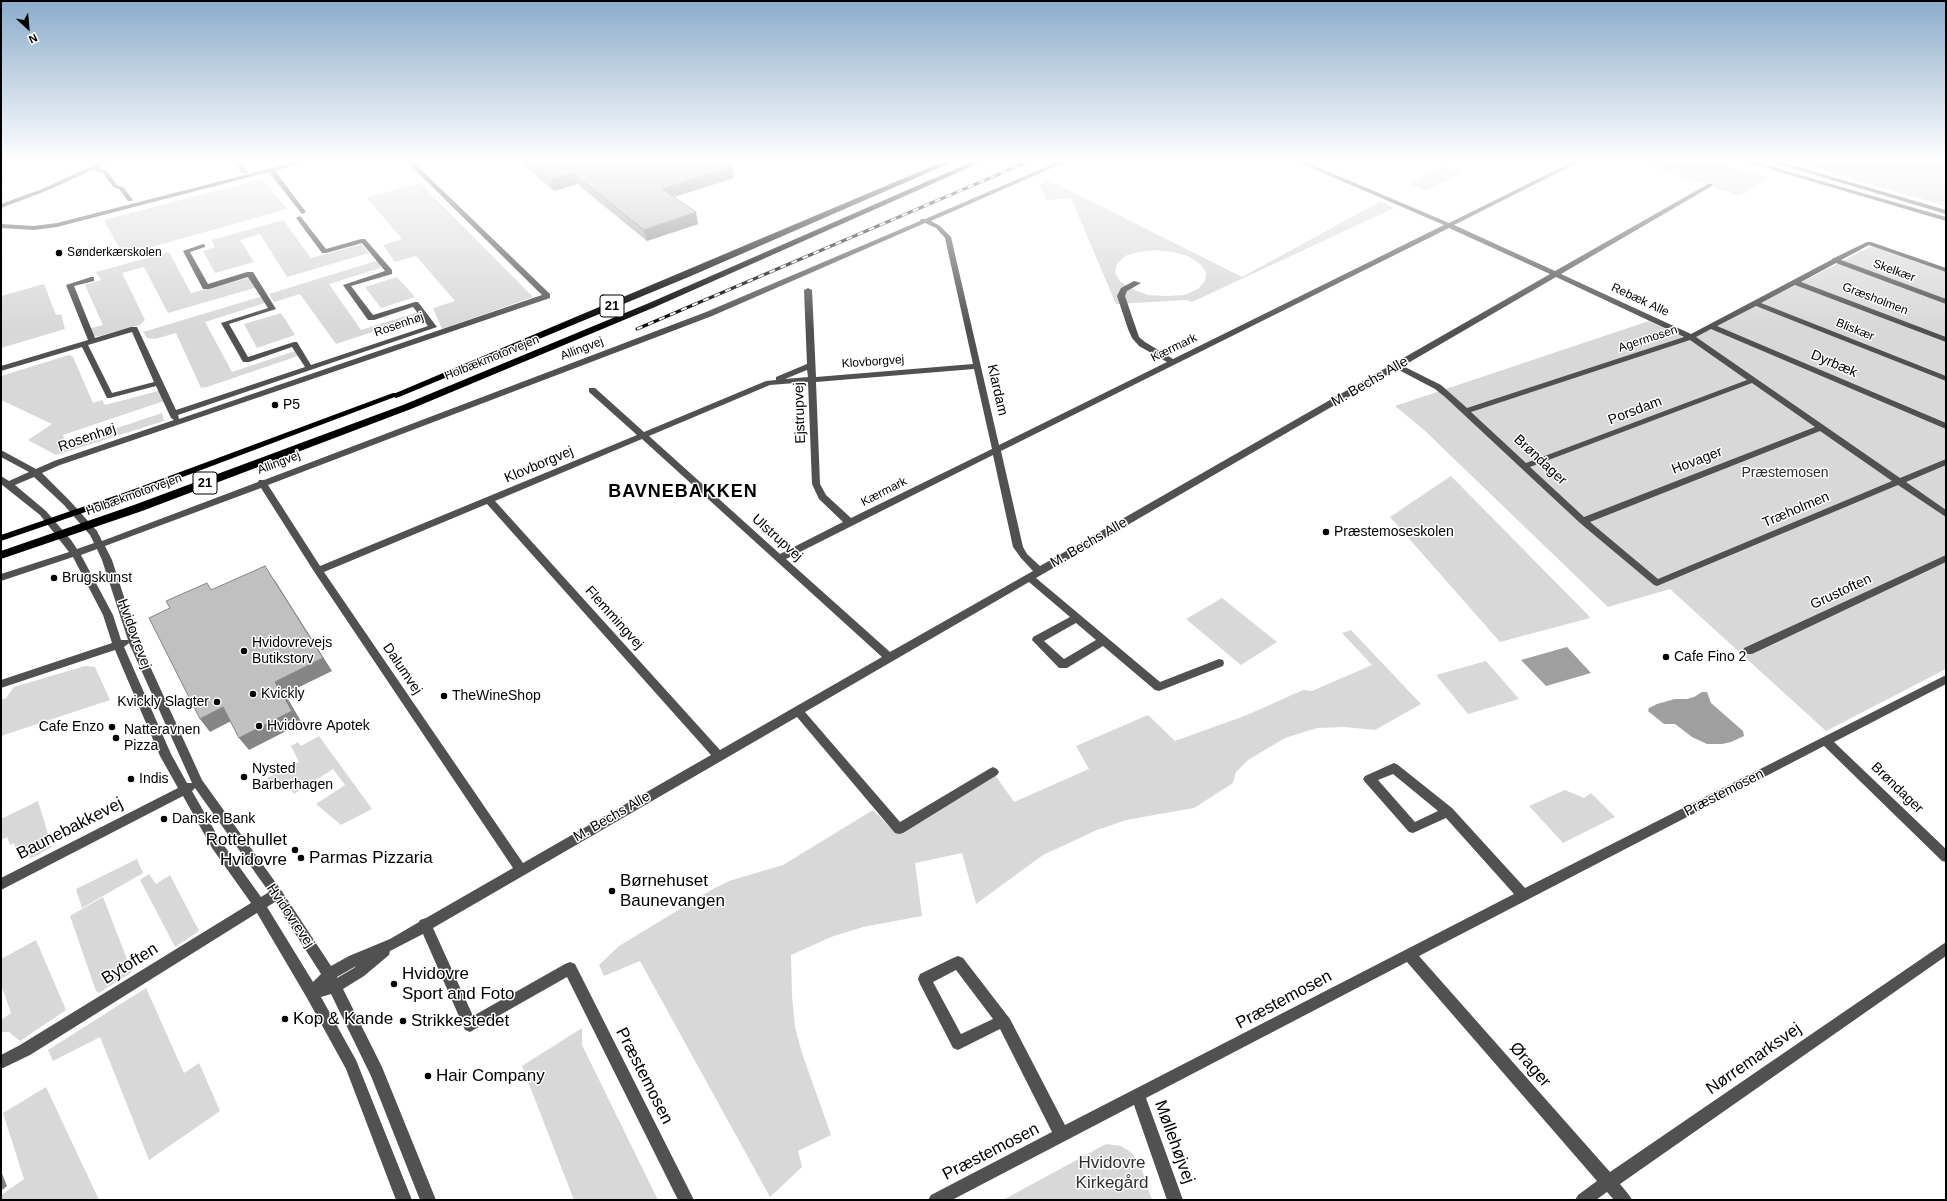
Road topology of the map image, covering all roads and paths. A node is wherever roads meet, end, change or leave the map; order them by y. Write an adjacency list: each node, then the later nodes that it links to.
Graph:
1 (93, 216): 15 (street)
2 (302, 216): 36 (street, Rosenhøj)
3 (466, 216): 47 (street, Rosenhøj)
4 (811, 216): 17 (highway)
5 (823, 216): 17 (highway, Holbækmotorvejen / 21)
6 (854, 216): 66 (highway, Holbækmotorvejen / 21)
7 (933, 216): 13 (street, Allingvej)
8 (1428, 216): 14 (street, Rebæk Alle)
9 (1467, 216): 14 (street, Kærmark)
10 (1658, 216): 20 (street, M. Bechs Alle)
11 (1936, 216): 12 (street)
12 (1946, 219)
13 (924, 220): 34 (street, Klardam); 57 (street, Allingvej)
14 (1449, 225): 20 (street, Rebæk Alle); 32 (street, Kærmark)
15 (1, 226)
16 (203, 246): 36 (street)
17 (749, 248): 44 (highway, Holbækmotorvejen / 21)
18 (1834, 260): 19 (street, Agermosen); 22 (street, Agermosen); 25 (street, Skelkær)
19 (1946, 270)
20 (1556, 275): 28 (street, Rebæk Alle); 35 (street, M. Bechs Alle)
21 (92, 279): 30 (street)
22 (1795, 282): 26 (street, Agermosen); 29 (street, Græsholmen)
23 (1137, 283): 32 (street)
24 (808, 290): 33 (street, Ejstrupvej)
25 (1946, 302)
26 (1755, 303): 27 (street, Agermosen); 39 (street, Bliskær)
27 (1712, 327): 28 (street, Agermosen); 48 (street, Dyrbæk)
28 (1691, 337): 40 (street, Rebæk Alle); 45 (street, Agermosen)
29 (1946, 340)
30 (92, 341): 31 (street); 41 (street)
31 (84, 344): 37 (street); 41 (street)
32 (1172, 362): 51 (street, Kærmark)
33 (811, 365): 38 (street, Ejstrupvej); 42 (street, Klovborgvej)
34 (978, 366): 38 (street, Klovborgvej); 51 (street, Klardam)
35 (1398, 366): 45 (street, Brøndager); 70 (street, M. Bechs Alle)
36 (309, 368): 46 (street, Rosenhøj)
37 (1, 369)
38 (812, 379): 42 (street, Klovborgvej); 62 (street, Ejstrupvej)
39 (1946, 379)
40 (1754, 380): 49 (street, Rebæk Alle); 54 (street, Porsdam)
41 (159, 383): 46 (street)
42 (770, 383): 50 (street, Klovborgvej)
43 (592, 390): 50 (street, Ulstrupvej)
44 (396, 395): 63 (main road, Holbækmotorvejen / 21)
45 (1466, 411): 54 (street, Brøndager)
46 (173, 414): 47 (street)
47 (177, 422): 55 (street, Rosenhøj)
48 (1946, 426)
49 (1822, 427): 58 (street, Rebæk Alle); 61 (street, Hovager)
50 (644, 436): 59 (street, Klovborgvej); 67 (street, Ulstrupvej)
51 (997, 449): 62 (street, Kærmark); 70 (street, Klardam)
52 (1, 454): 55 (street, Hvidovrevej)
53 (1946, 462): 58 (street, Træholmen)
54 (1525, 466): 61 (street, Brøndager)
55 (35, 472): 56 (street, Rosenhøj); 64 (street, Hvidovrevej)
56 (4, 482): 65 (street, Hvidovrevej)
57 (262, 482): 64 (street, Allingvej); 69 (street, Dalumvej)
58 (1901, 482): 60 (street, Rebæk Alle); 73 (street, Træholmen)
59 (489, 500): 69 (street, Klovborgvej); 85 (street, Flemmingvej)
60 (1946, 514)
61 (1583, 521): 73 (street, Brøndager)
62 (850, 523): 67 (street, Kærmark)
63 (1, 538)
64 (98, 545): 65 (street, Allingvej); 75 (street, Hvidovrevej)
65 (74, 553): 71 (street, Allingvej); 77 (street, Hvidovrevej)
66 (1, 555)
67 (779, 558): 79 (street, Ulstrupvej)
68 (1946, 558): 78 (street, Grustoften)
69 (318, 571): 91 (street, Dalumvej)
70 (1040, 572): 72 (street, M. Bechs Alle)
71 (1, 578)
72 (1030, 578): 74 (street); 79 (street, M. Bechs Alle)
73 (1656, 584)
74 (1078, 617): 76 (street); 76 (street)
75 (133, 640): 77 (street); 87 (street, Hvidovrevej)
76 (1104, 640): 80 (street)
77 (118, 645): 82 (street); 88 (street, Hvidovrevej)
78 (1748, 651)
79 (890, 657): 83 (street, M. Bechs Alle)
80 (1219, 663)
81 (1946, 678): 84 (street, Præstemosen)
82 (1, 684)
83 (798, 711): 85 (street, M. Bechs Alle); 86 (street)
84 (1826, 741): 90 (street, Brøndager); 94 (street, Præstemosen)
85 (718, 755): 91 (street, M. Bechs Alle)
86 (993, 772)
87 (198, 783): 88 (street, Baunebakkevej); 93 (street, Hvidovrevej)
88 (185, 790): 92 (street, Baunebakkevej); 95 (street, Hvidovrevej)
89 (1448, 812): 89 (street); 94 (street)
90 (1946, 857)
91 (521, 870): 96 (street, M. Bechs Alle)
92 (1, 884)
93 (276, 894): 95 (street, Bytoften); 99 (street, Hvidovrevej)
94 (1523, 895): 98 (street, Præstemosen)
95 (259, 905): 100 (street, Hvidovrevej); 102 (street, Bytoften)
96 (425, 924): 99 (street, M. Bechs Alle); 108 (street, Præstemosen)
97 (1946, 948): 105 (street, Nørremarksvej)
98 (1409, 954): 103 (street, Præstemosen); 105 (street, Ørager)
99 (331, 981): 100 (street, M. Bechs Alle); 107 (street, Hvidovrevej)
100 (312, 993): 106 (street, Hvidovrevej)
101 (1003, 1022): 101 (street, Præstemosen); 104 (street, Præstemosen)
102 (1, 1062)
103 (1138, 1096): 104 (street, Præstemosen); 110 (street, Møllehøjvej)
104 (1062, 1135): 109 (street, Præstemosen)
105 (1608, 1182): 111 (street, Nørremarksvej); 112 (street, Ørager)
106 (404, 1200)
107 (428, 1200)
108 (686, 1200)
109 (936, 1200)
110 (1175, 1200)
111 (1583, 1200)
112 (1624, 1200)

